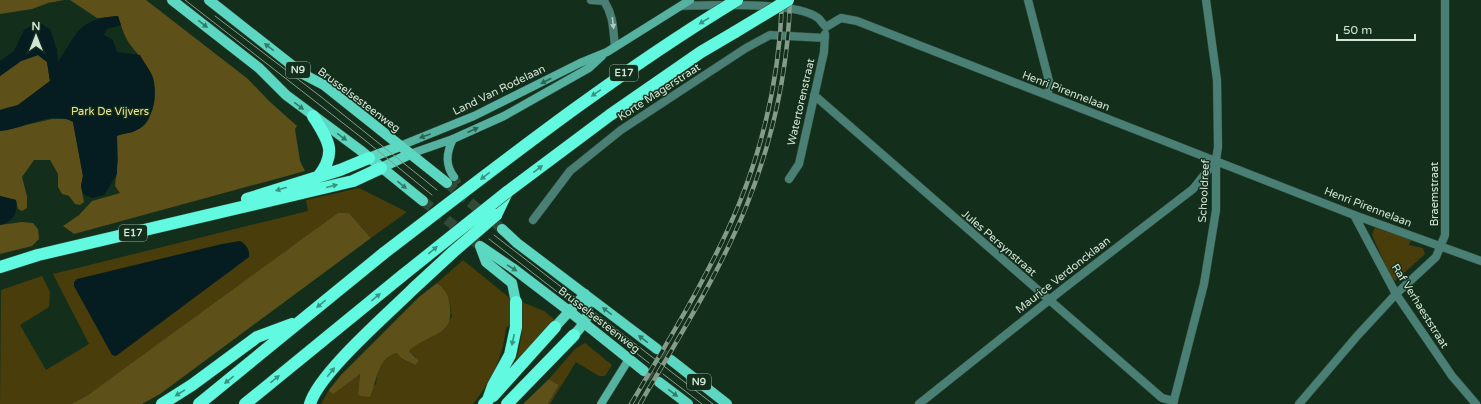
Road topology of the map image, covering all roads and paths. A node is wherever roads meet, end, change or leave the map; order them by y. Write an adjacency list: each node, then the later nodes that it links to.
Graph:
1 (172, 0): 18 (main road, N9, one-way to 18)
2 (209, 0): 20 (main road, Brusselsesteenweg / N9, one-way to 2)
3 (591, 0): 10 (street)
4 (690, 0): 11 (street, Land Van Rodelaan)
5 (737, 0): 42 (highway, E17, one-way to 42, bridge)
6 (788, 0): 28 (highway, E17, one-way to 6, bridge)
7 (1028, 0): 17 (street)
8 (1206, 0): 23 (street, Schooldreef)
9 (1445, 0): 33 (street, Braemstraat)
10 (604, 1): 14 (street, one-way to 14)
11 (681, 6): 12 (street); 14 (street, Land Van Rodelaan)
12 (826, 28): 13 (street, Watertorenstraat); 17 (street, Henri Pirennelaan)
13 (825, 38): 16 (street, Watertorenstraat); 31 (street, Korte Magerstraat)
14 (615, 47): 15 (street, Land Van Rodelaan)
15 (607, 52): 19 (street, Land Van Rodelaan, one-way to 15); 20 (street, Land Van Rodelaan, one-way to 20)
16 (814, 95): 26 (street, Watertorenstraat); 39 (street, Jules Persynstraat)
17 (1047, 95): 23 (street, Henri Pirennelaan)
18 (313, 116): 22 (main road, N9, one-way to 22); 25 (highway, N9)
19 (453, 139): 21 (street, Land Van Rodelaan); 27 (street, Brusselsesteenweg / N9)
20 (400, 146): 21 (main road, Brusselsesteenweg / N9); 22 (main road, Brusselsesteenweg)
21 (410, 154): 24 (main road); 27 (main road, Brusselsesteenweg / N9)
22 (370, 158): 24 (main road, N9); 25 (highway)
23 (1216, 160): 30 (street, Henri Pirennelaan); 39 (street, Maurice Verdoncklaan); 52 (street, Schooldreef)
24 (381, 168): 29 (main road, N9, one-way to 29); 36 (highway, E17, one-way to 24)
25 (318, 177): 34 (highway, one-way to 34)
26 (789, 179)
27 (451, 180)
28 (507, 192): 55 (highway, E17, one-way to 28, bridge); 56 (highway, one-way to 28, bridge)
29 (423, 201)
30 (1354, 215): 33 (street, Henri Pirennelaan); 38 (street, Raf Verhaeststraat)
31 (533, 220)
32 (502, 229): 37 (main road, Brusselsesteenweg)
33 (1441, 245): 35 (street, Henri Pirennelaan); 38 (street, Braemstraat)
34 (0, 260)
35 (1481, 261)
36 (0, 267)
37 (585, 294): 41 (main road); 43 (main road); 46 (main road, Brusselsesteenweg, one-way to 37)
38 (1396, 294): 62 (street, Braemstraat); 63 (street, Raf Verhaeststraat)
39 (1048, 300): 52 (street, Jules Persynstraat); 61 (street, Maurice Verdoncklaan)
40 (516, 302): 41 (main road, Brusselsesteenweg, one-way to 41); 51 (highway, one-way to 51)
41 (570, 311): 43 (main road, Brusselsesteenweg); 44 (main road)
42 (302, 320): 53 (highway, E17, one-way to 53); 54 (highway, E17, one-way to 54)
43 (584, 323): 45 (main road); 47 (main road, Brusselsesteenweg)
44 (555, 327): 51 (highway)
45 (574, 335): 57 (highway)
46 (657, 349)
47 (629, 359): 49 (main road, Brusselsesteenweg); 58 (street)
48 (671, 360): 60 (main road, N9)
49 (644, 370)
50 (659, 382): 59 (main road, N9, one-way to 59)
51 (486, 402)
52 (1173, 402)
53 (162, 404)
54 (199, 404)
55 (245, 404)
56 (310, 404)
57 (507, 404)
58 (601, 404)
59 (688, 404)
60 (728, 404)
61 (920, 404)
62 (1299, 404)
63 (1476, 404)

